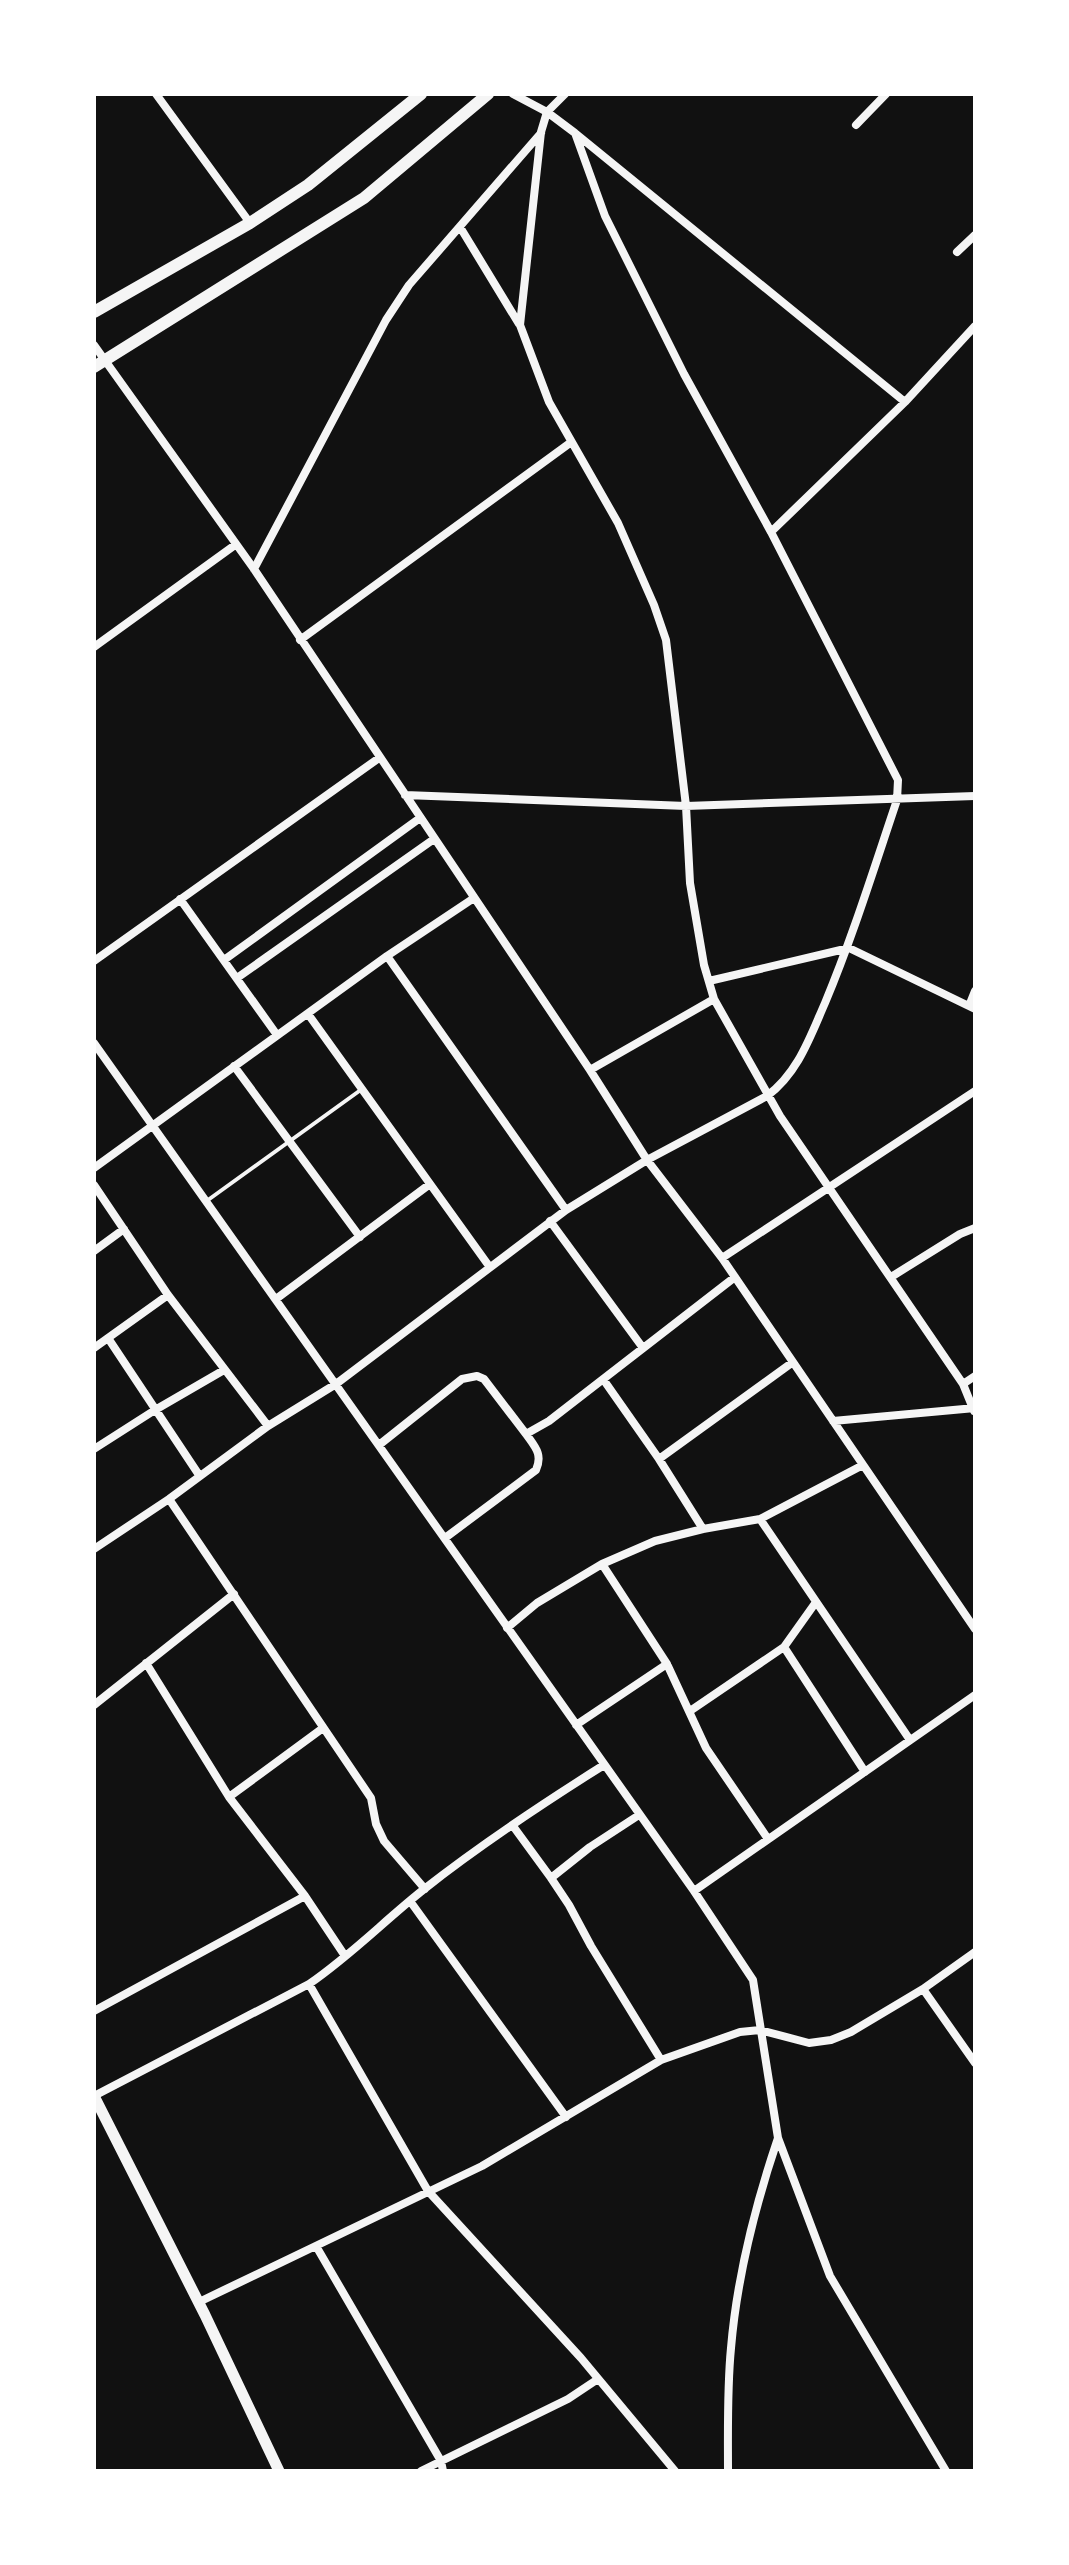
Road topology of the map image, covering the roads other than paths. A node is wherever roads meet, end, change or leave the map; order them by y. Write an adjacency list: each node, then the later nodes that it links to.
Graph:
1 (156, 94): 11 (street)
2 (421, 94): 11 (main road)
3 (488, 94): 19 (main road)
4 (513, 94): 7 (street)
5 (565, 94): 7 (street)
6 (886, 94): 8 (street)
7 (547, 112): 9 (street); 10 (street)
8 (856, 125)
9 (541, 132): 12 (street); 16 (street)
10 (575, 133): 20 (street); 22 (street)
11 (250, 223): 15 (main road)
12 (460, 227): 16 (street); 24 (street)
13 (975, 235): 14 (street)
14 (957, 252)
15 (94, 312)
16 (520, 325): 21 (street)
17 (975, 326): 20 (street)
18 (94, 345): 19 (street)
19 (99, 364): 23 (street)
20 (905, 402): 22 (street)
21 (570, 443): 25 (street); 31 (street)
22 (771, 532): 30 (street)
23 (235, 545): 24 (street); 26 (street)
24 (254, 569): 25 (street)
25 (300, 640): 27 (street)
26 (94, 647)
27 (379, 758): 28 (street); 35 (street)
28 (405, 795): 31 (street); 32 (street)
29 (975, 796): 30 (street)
30 (897, 800): 31 (street); 36 (street)
31 (686, 806): 41 (street)
32 (420, 818): 33 (street); 38 (street)
33 (434, 839): 34 (street); 40 (street)
34 (474, 898): 37 (street); 49 (street)
35 (180, 899): 38 (street); 39 (street)
36 (849, 948): 41 (street); 44 (street); 52 (street)
37 (387, 956): 45 (street); 61 (street)
38 (224, 960): 40 (street)
39 (94, 961)
40 (237, 978): 46 (street)
41 (709, 981): 43 (street)
42 (975, 991): 44 (street)
43 (714, 999): 49 (street); 52 (street)
44 (972, 1008)
45 (308, 1014): 46 (street); 50 (street)
46 (277, 1035): 48 (street)
47 (94, 1043): 53 (street)
48 (234, 1066): 53 (street); 54 (street)
49 (590, 1070): 55 (street)
50 (362, 1089): 54 (lane); 57 (street)
51 (975, 1091): 59 (street)
52 (767, 1096): 55 (street); 59 (street)
53 (153, 1124): 56 (street); 60 (street)
54 (290, 1142): 60 (lane); 65 (street)
55 (647, 1160): 61 (street); 67 (street)
56 (94, 1168)
57 (430, 1184): 65 (street); 68 (street)
58 (94, 1185): 64 (street)
59 (830, 1187): 67 (street); 70 (street)
60 (207, 1201): 72 (street)
61 (566, 1210): 62 (street)
62 (550, 1221): 68 (street); 75 (street)
63 (975, 1228): 70 (street)
64 (124, 1229): 66 (street); 71 (street)
65 (360, 1237): 72 (street)
66 (94, 1251)
67 (722, 1258): 69 (street)
68 (489, 1266): 80 (street)
69 (735, 1277): 75 (street); 76 (street)
70 (891, 1277): 81 (street)
71 (168, 1295): 73 (street); 77 (street)
72 (276, 1299): 80 (street)
73 (108, 1338): 74 (street); 82 (street)
74 (94, 1348)
75 (643, 1348): 79 (street)
76 (793, 1362): 84 (street); 89 (street)
77 (224, 1370): 82 (street); 85 (street)
78 (975, 1376): 81 (street)
79 (603, 1379): 86 (street); 89 (street)
80 (336, 1384): 85 (street); 87 (street)
81 (963, 1384): 83 (street)
82 (155, 1410): 88 (street); 91 (street)
83 (974, 1410): 84 (street)
84 (833, 1421): 90 (street)
85 (268, 1426): 91 (street)
86 (526, 1434): 87 (street); 95 (street)
87 (379, 1445): 95 (street)
88 (94, 1449)
89 (659, 1459): 94 (street)
90 (863, 1465): 93 (street); 101 (street)
91 (199, 1475): 92 (street)
92 (169, 1499): 96 (street); 98 (street)
93 (760, 1519): 94 (street); 99 (street)
94 (703, 1529): 97 (street)
95 (445, 1538): 100 (street)
96 (94, 1549)
97 (602, 1564): 100 (street); 104 (street)
98 (234, 1594): 103 (street); 109 (street)
99 (816, 1602): 102 (street); 110 (street)
100 (507, 1628): 108 (street)
101 (975, 1629)
102 (784, 1647): 107 (street); 112 (street)
103 (146, 1663): 106 (street); 113 (street)
104 (667, 1664): 107 (street); 108 (street)
105 (975, 1695): 110 (street)
106 (94, 1705)
107 (690, 1711): 116 (street)
108 (576, 1725): 111 (street)
109 (323, 1728): 113 (street); 118 (street)
110 (910, 1740): 112 (street)
111 (604, 1765): 114 (street); 115 (street)
112 (865, 1772): 116 (street)
113 (229, 1797): 120 (street)
114 (639, 1815): 117 (street); 119 (street)
115 (513, 1826): 117 (street); 118 (street)
116 (768, 1839): 119 (street)
117 (551, 1878): 128 (street)
118 (425, 1889): 121 (street)
119 (694, 1891): 127 (street)
120 (305, 1896): 123 (street); 126 (street)
121 (410, 1901): 123 (street); 131 (street)
122 (975, 1952): 125 (street)
123 (345, 1956): 124 (street)
124 (309, 1984): 130 (street); 133 (street)
125 (923, 1989): 127 (street); 129 (street)
126 (94, 2011)
127 (760, 2030): 128 (street); 132 (street)
128 (661, 2060): 131 (street)
129 (975, 2063)
130 (94, 2096): 135 (street)
131 (566, 2117): 133 (street)
132 (778, 2138): 141 (street); 142 (street)
133 (428, 2191): 134 (street); 136 (street)
134 (316, 2246): 135 (street); 137 (street)
135 (199, 2302): 138 (street)
136 (598, 2379): 137 (street); 140 (street)
137 (442, 2466): 139 (street)
138 (279, 2471)
139 (421, 2471)
140 (675, 2471)
141 (728, 2471)
142 (946, 2471)

